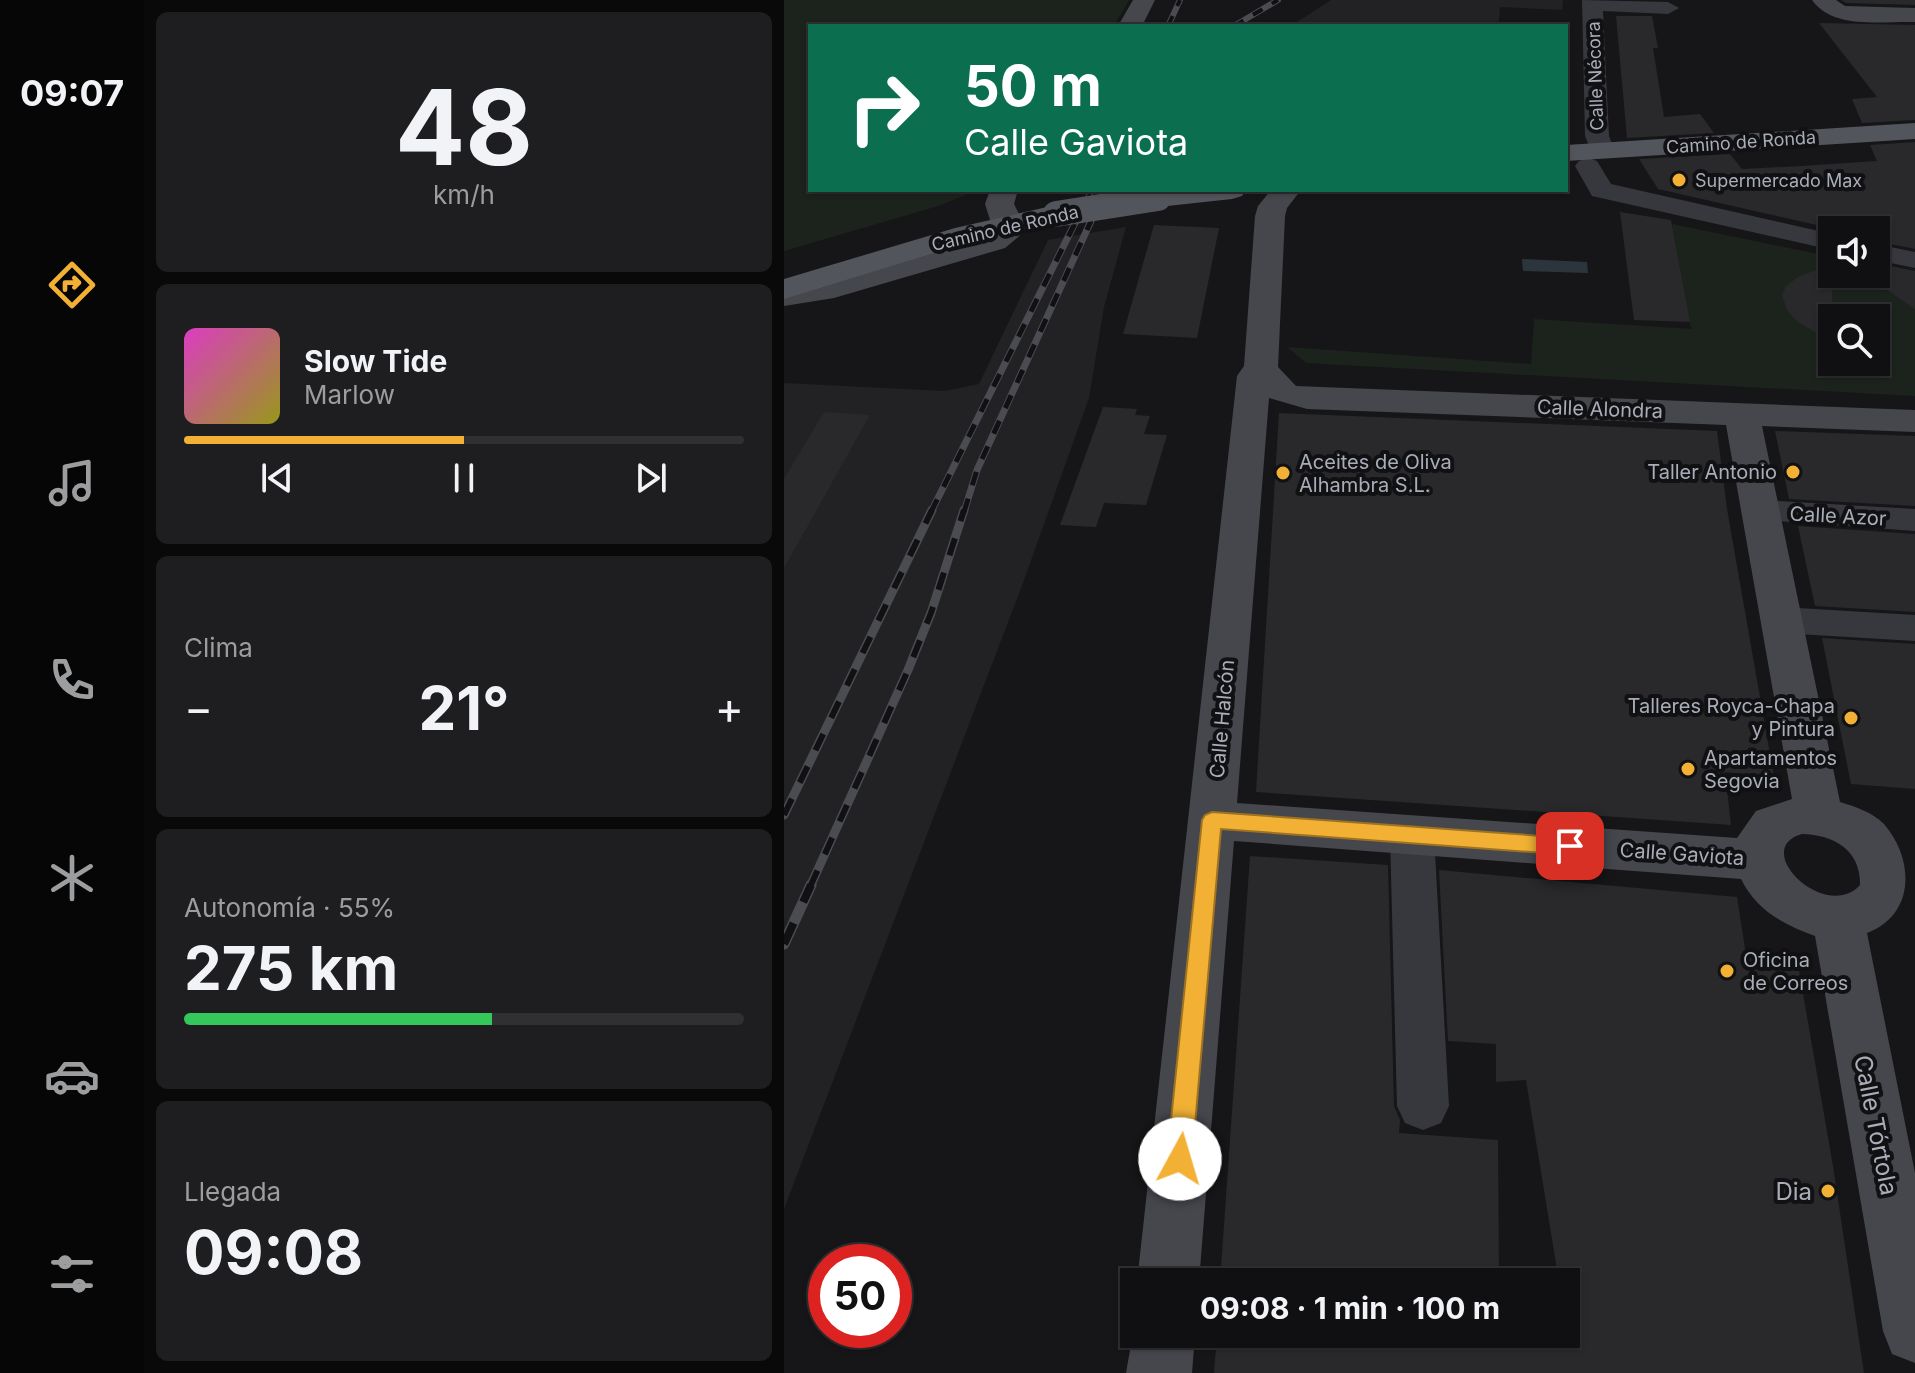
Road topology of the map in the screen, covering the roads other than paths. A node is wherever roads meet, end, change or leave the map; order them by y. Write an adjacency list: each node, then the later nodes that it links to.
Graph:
1 (1144, 0): 6 (street)
2 (1592, 2): 4 (street); 9 (street, Calle Nécora)
3 (1828, 5): 5 (street)
4 (1668, 8)
5 (1915, 15)
6 (1131, 24)
7 (1915, 131): 9 (main road, Camino de Ronda)
8 (1915, 146): 9 (main road, Camino de Ronda)
9 (1580, 159): 15 (street)
10 (1102, 192): 13 (main road, Camino de Ronda)
11 (1214, 192): 13 (main road, Camino de Ronda, bridge)
12 (1273, 195): 21 (street, Calle Halcón)
13 (1053, 207): 14 (main road, Camino de Ronda)
14 (1004, 208): 18 (main road, Camino de Ronda); 19 (main road, Camino de Ronda); 20 (street)
15 (1818, 239)
16 (1890, 255): 17 (street)
17 (1915, 260)
18 (784, 272)
19 (784, 289)
20 (784, 296)
21 (1266, 391): 22 (street, Calle Alondra); 29 (street, Calle Halcón)
22 (1742, 414): 23 (street, Calle Alondra); 24 (street)
23 (1915, 421)
24 (1761, 511): 25 (street, Calle Azor); 26 (street)
25 (1915, 520)
26 (1781, 620): 27 (street); 28 (street)
27 (1915, 628)
28 (1819, 815): 31 (street); 32 (street)
29 (1212, 820): 30 (street, Calle Gaviota); 36 (street, Calle Halcón)
30 (1412, 835): 31 (street, Calle Gaviota); 34 (street)
31 (1760, 860): 33 (street)
32 (1901, 870): 33 (street)
33 (1838, 918): 35 (street, Calle Tórtola)
34 (1423, 1106)
35 (1904, 1212): 37 (street, Calle Tórtola)
36 (1169, 1268)
37 (1915, 1331)
38 (1162, 1348): 39 (street)
39 (1159, 1373)

